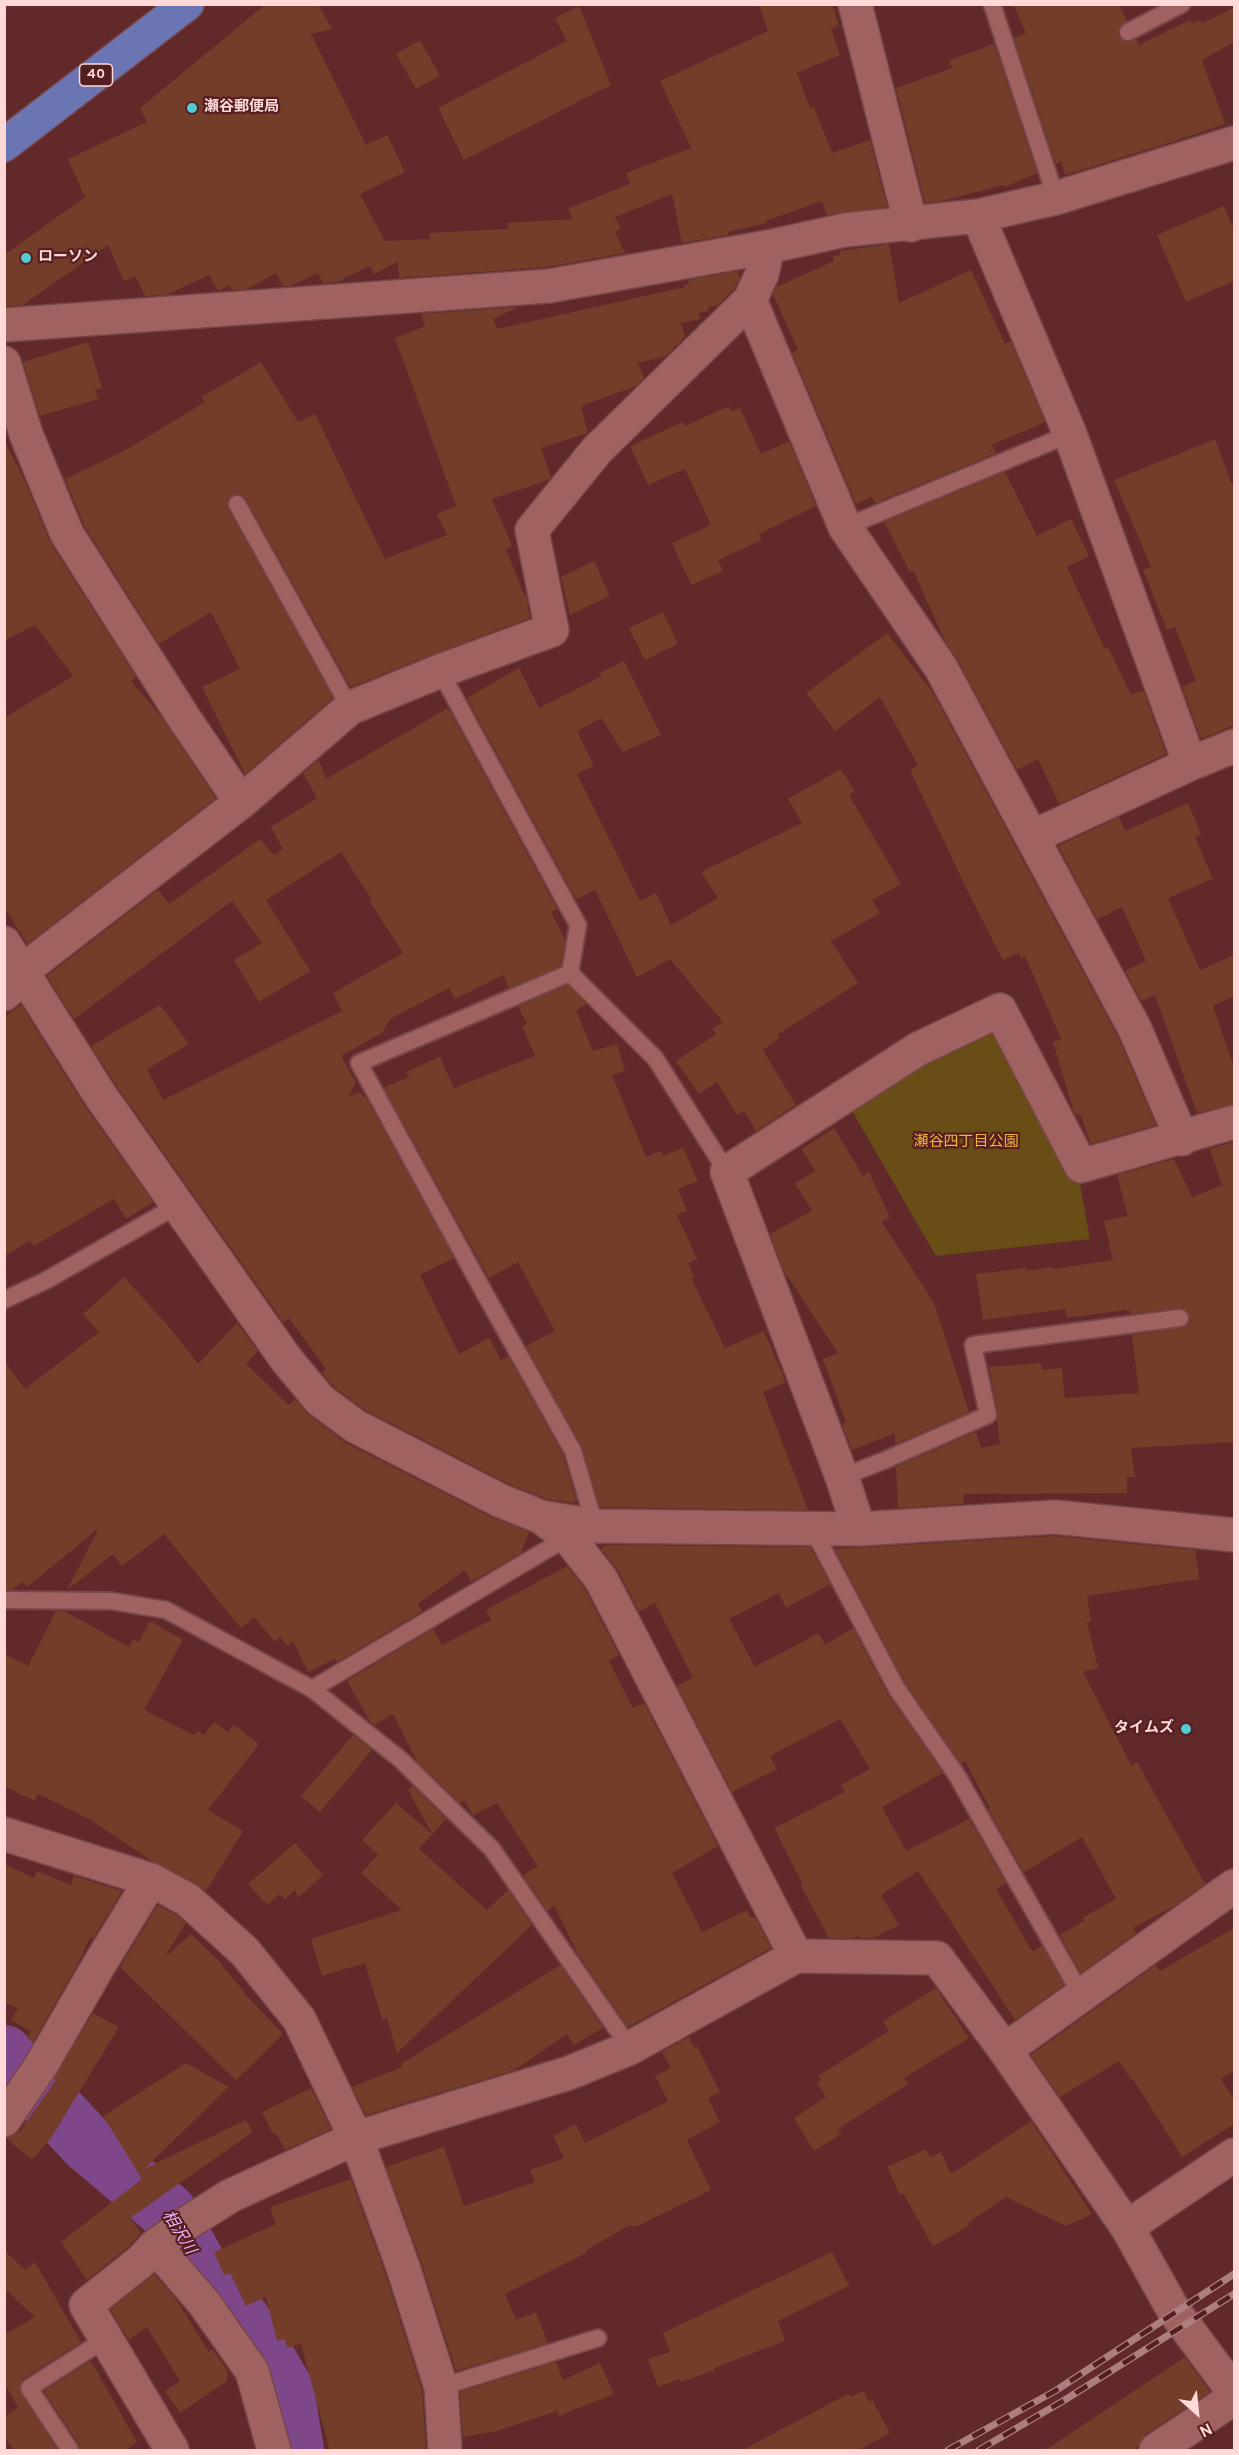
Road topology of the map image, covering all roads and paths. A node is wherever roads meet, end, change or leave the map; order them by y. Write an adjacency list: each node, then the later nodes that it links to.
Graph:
1 (992, 4): 8 (lane)
2 (1182, 4): 5 (lane)
3 (856, 5): 10 (street)
4 (174, 9): 7 (main road, 40)
5 (1128, 32)
6 (1234, 142): 8 (street)
7 (4, 145)
8 (1056, 198): 9 (street)
9 (978, 216): 10 (street); 15 (street)
10 (910, 225): 11 (street)
11 (768, 247): 12 (street); 13 (street)
12 (750, 300): 17 (street); 18 (street)
13 (4, 325)
14 (4, 363): 22 (street)
15 (1070, 434): 17 (lane); 21 (street)
16 (237, 504): 19 (lane)
17 (845, 527): 23 (street)
18 (440, 671): 19 (street); 25 (lane)
19 (350, 708): 22 (street)
20 (1234, 746): 21 (street)
21 (1190, 764): 23 (street)
22 (241, 802): 26 (street)
23 (1032, 837): 28 (street)
24 (4, 943): 26 (street)
25 (570, 973): 29 (lane); 36 (lane)
26 (15, 985): 30 (street)
27 (1234, 1122): 28 (street)
28 (1182, 1139): 29 (street)
29 (727, 1172): 33 (street)
30 (178, 1205): 31 (lane); 36 (street)
31 (4, 1300)
32 (1180, 1318): 33 (lane)
33 (842, 1477): 35 (street)
34 (812, 1528): 35 (street); 36 (street); 44 (lane)
35 (859, 1529): 37 (street)
36 (581, 1531): 39 (lane); 43 (street)
37 (1234, 1535)
38 (4, 1600): 39 (lane)
39 (312, 1689): 45 (lane)
40 (4, 1834): 41 (street)
41 (151, 1880): 47 (street); 48 (street)
42 (1234, 1886): 44 (street)
43 (796, 1956): 45 (street); 46 (street)
44 (1082, 1996): 46 (street)
45 (630, 2048): 48 (street)
46 (1005, 2050): 50 (street)
47 (13, 2107)
48 (356, 2138): 51 (street); 54 (street)
49 (1234, 2156): 50 (street)
50 (1127, 2227): 55 (street)
51 (168, 2236): 52 (street); 59 (street)
52 (107, 2338): 57 (lane); 58 (street)
53 (598, 2338): 54 (lane)
54 (441, 2387): 60 (street)
55 (1234, 2392)
56 (1234, 2398): 61 (street)
57 (70, 2451)
58 (172, 2451)
59 (274, 2451)
60 (445, 2451)
61 (1156, 2451)

